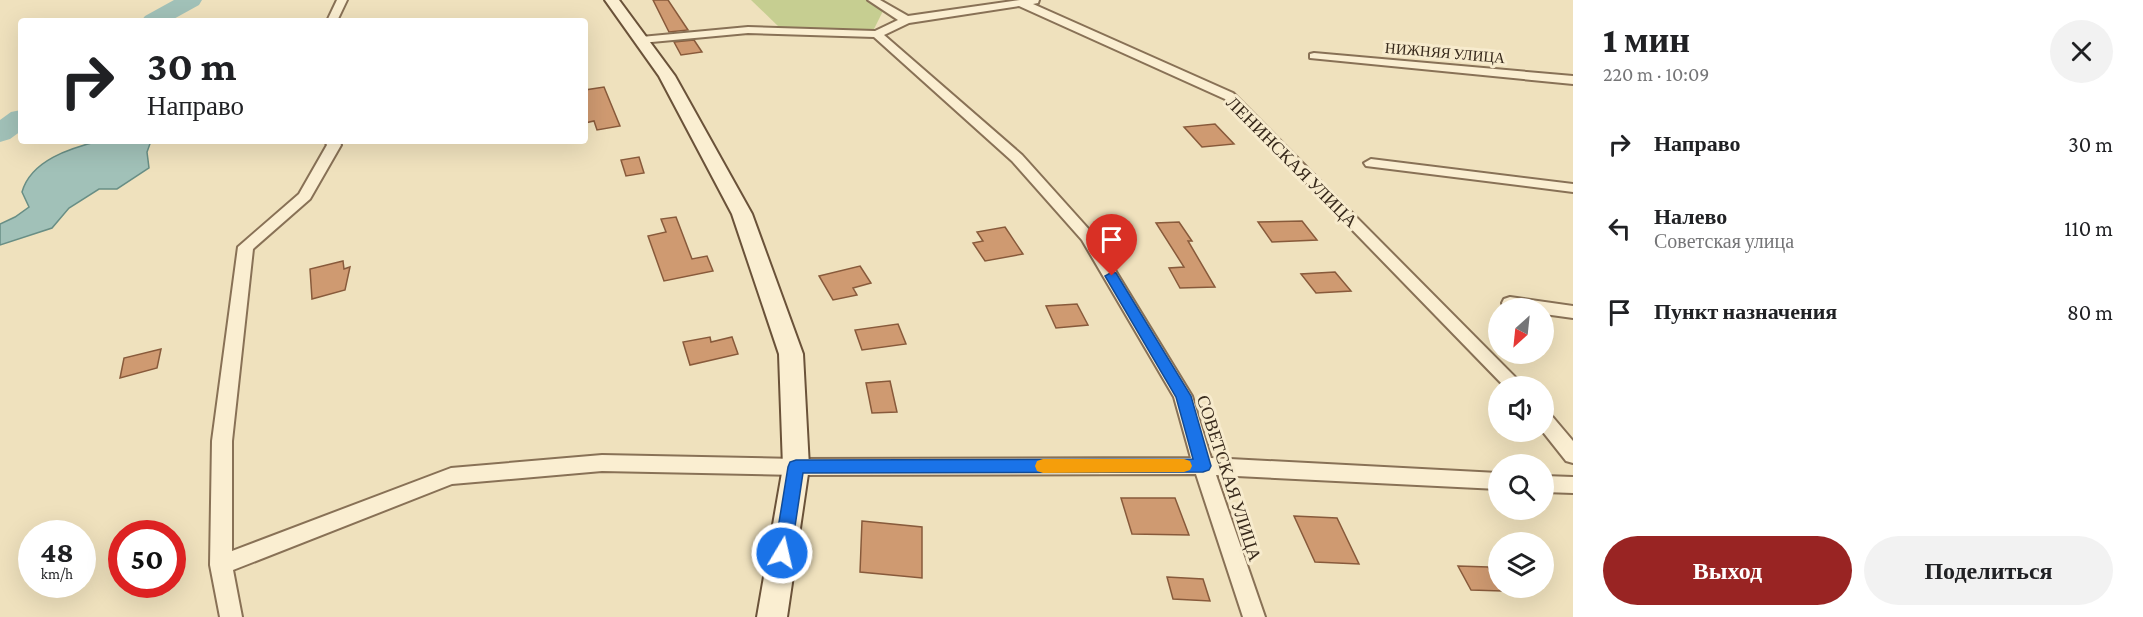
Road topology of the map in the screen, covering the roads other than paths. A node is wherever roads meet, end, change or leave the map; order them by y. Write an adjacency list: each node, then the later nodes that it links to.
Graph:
1 (342, 0): 6 (street)
2 (612, 0): 9 (main road)
3 (873, 0): 7 (street)
4 (1038, 0): 5 (street)
5 (1023, 4): 7 (street); 17 (street, ЛЕНИНСКАЯ УЛИЦА)
6 (333, 18)
7 (906, 20): 8 (street)
8 (877, 33): 9 (street); 20 (street, СОВЕТСКАЯ УЛИЦА)
9 (641, 40): 21 (main road)
10 (1314, 56): 11 (street, НИЖНЯЯ УЛИЦА)
11 (1573, 80)
12 (334, 144): 25 (street)
13 (1371, 163): 14 (street)
14 (1573, 188)
15 (1554, 309): 16 (street)
16 (1573, 312)
17 (1505, 376)
18 (1554, 432): 19 (street)
19 (1573, 455)
20 (1203, 466): 21 (street); 22 (street); 28 (street, СОВЕТСКАЯ УЛИЦА)
21 (796, 467): 25 (street); 27 (main road)
22 (1488, 480)
23 (1554, 484): 24 (street)
24 (1573, 485)
25 (221, 565): 26 (street)
26 (231, 617)
27 (772, 617)
28 (1254, 617)

